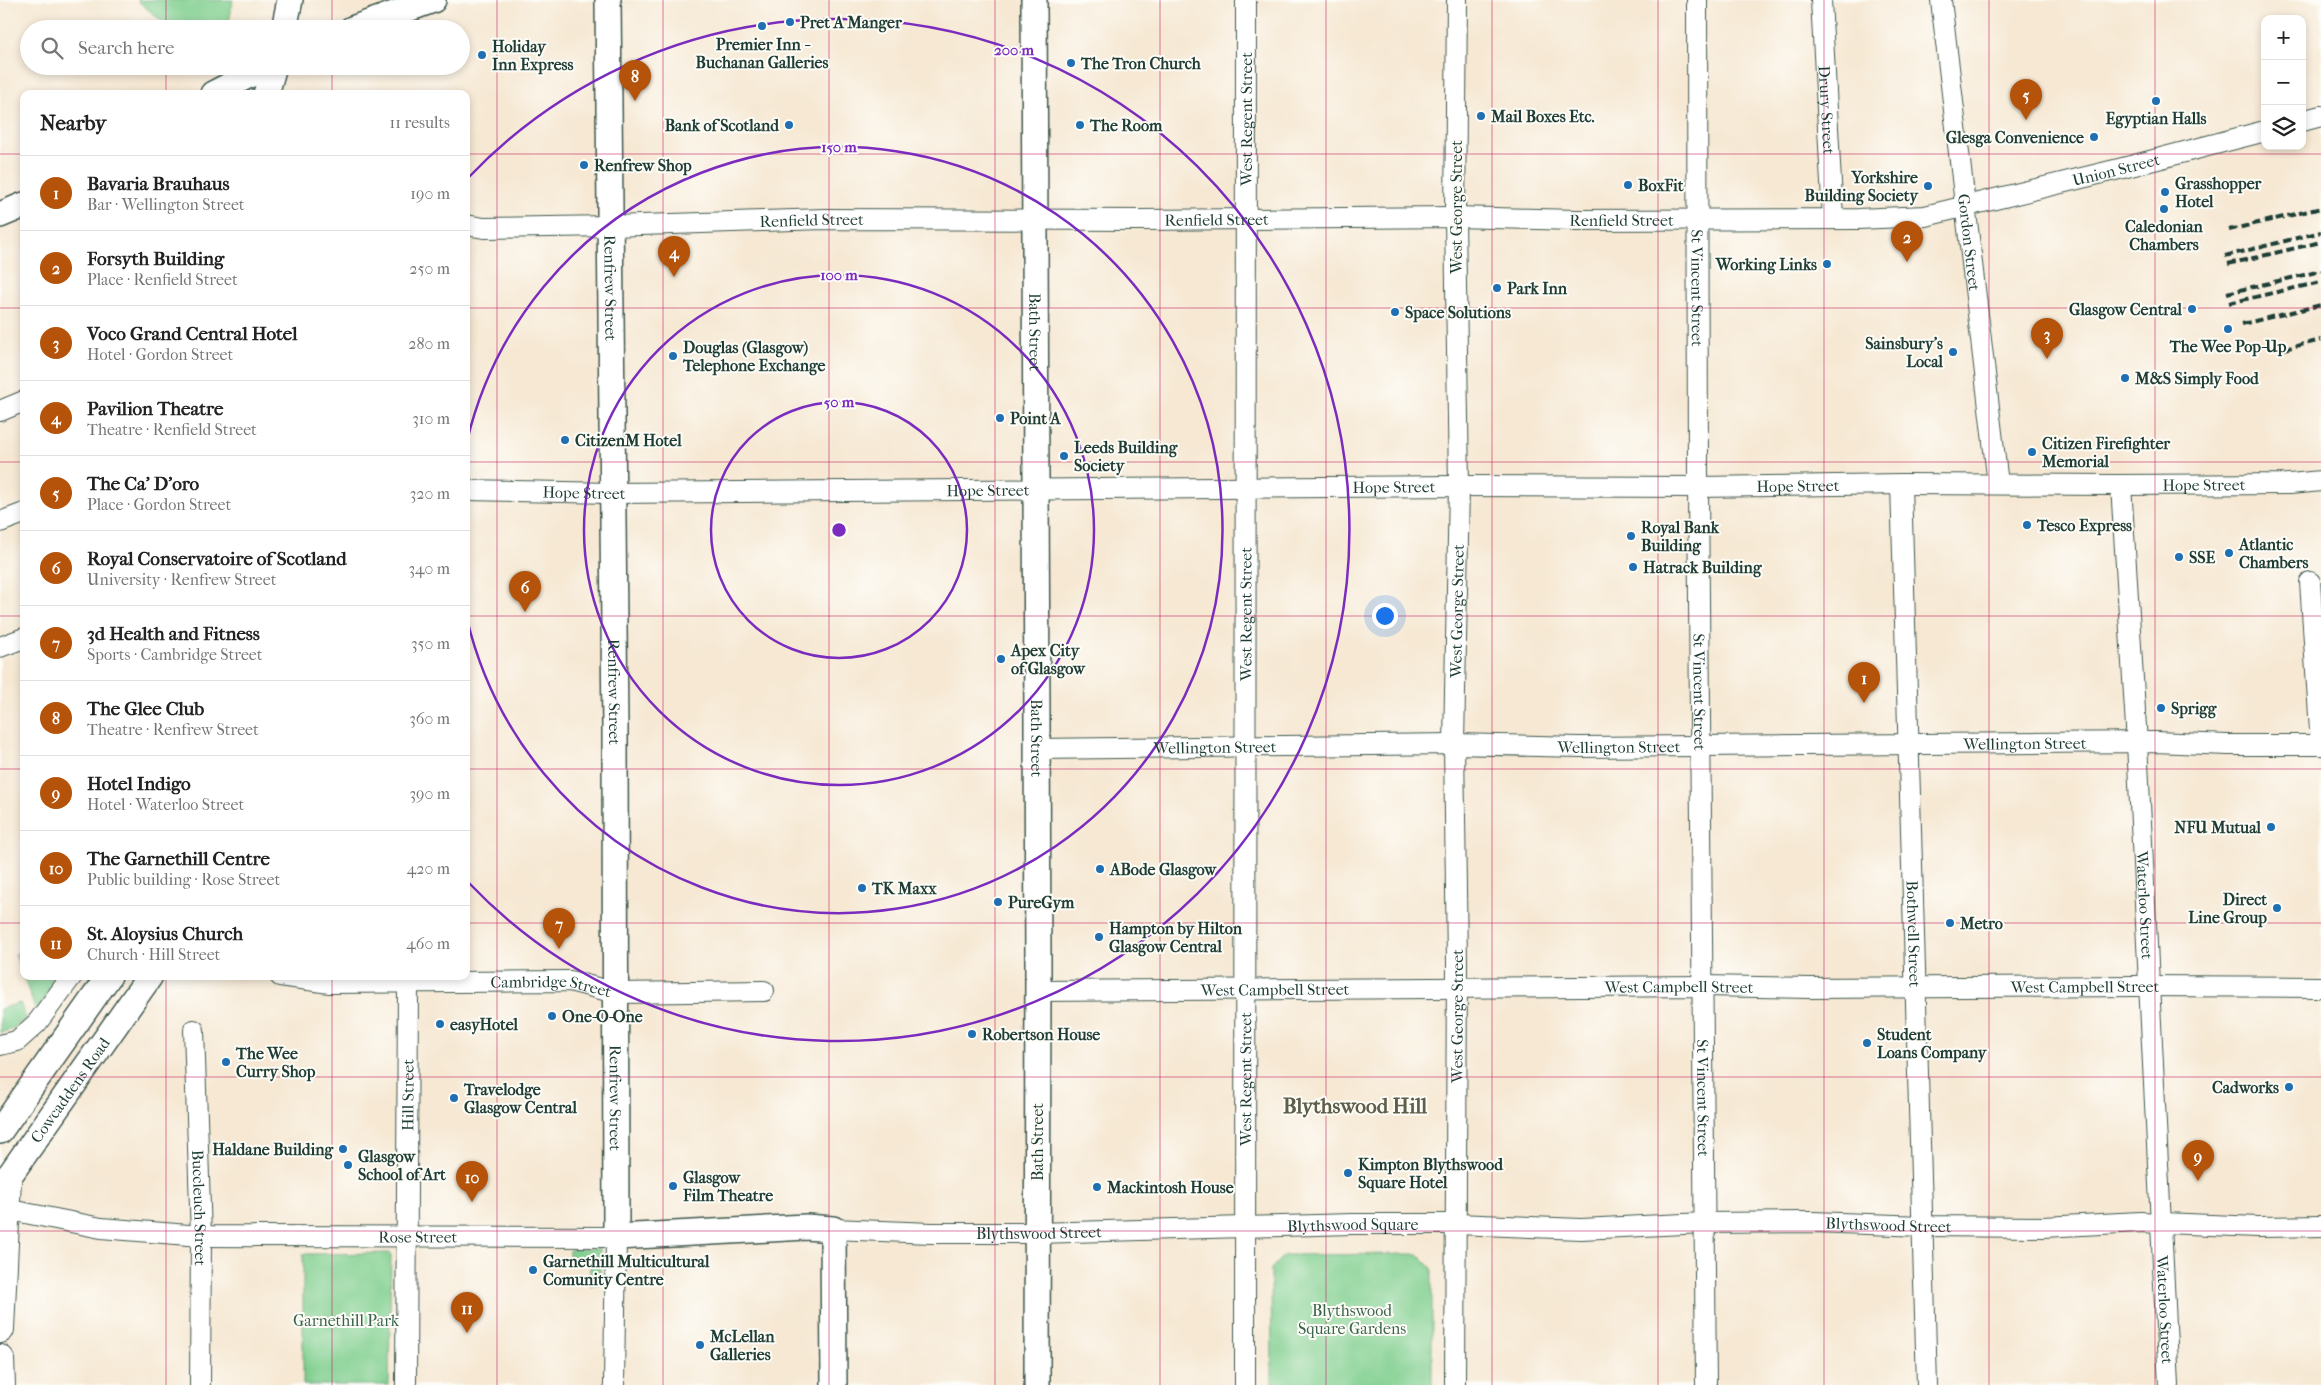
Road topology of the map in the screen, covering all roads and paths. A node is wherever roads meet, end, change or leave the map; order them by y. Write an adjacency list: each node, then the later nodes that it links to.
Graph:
1 (290, 0): 10 (street)
2 (433, 0): 11 (street)
3 (608, 0): 28 (street, Renfrew Street)
4 (1034, 0): 26 (street, Bath Street)
5 (1246, 0): 23 (street, West Regent Street)
6 (1457, 0): 22 (street, West George Street)
7 (1697, 0): 24 (street, St Vincent Street)
8 (1821, 0): 25 (street, Drury Street)
9 (1941, 0): 19 (street, Gordon Street)
10 (286, 20)
11 (377, 20)
12 (249, 75): 14 (street)
13 (271, 75): 15 (street)
14 (221, 90)
15 (267, 90)
16 (2321, 116): 17 (street)
17 (2306, 120)
18 (2261, 132): 19 (street, Union Street)
19 (1966, 206): 25 (street, Renfield Street); 33 (street, Gordon Street)
20 (20, 207): 21 (street)
21 (0, 216)
22 (1455, 217): 23 (street, Renfield Street); 24 (street, Renfield Street); 35 (street, West George Street)
23 (1245, 219): 26 (street, Renfield Street); 37 (street, West Regent Street)
24 (1698, 219): 25 (street, Renfield Street); 36 (street, St Vincent Street)
25 (1833, 219)
26 (1035, 220): 28 (street, Renfield Street); 39 (street, Bath Street)
27 (470, 226): 28 (street, Renfield Street)
28 (611, 226): 40 (street, Renfrew Street)
29 (20, 403): 30 (street)
30 (0, 411)
31 (2321, 481): 34 (street, Hope Street)
32 (1902, 484): 33 (street, Hope Street); 36 (street, Hope Street); 48 (street, Bothwell Street)
33 (1998, 484): 34 (street, Hope Street)
34 (2121, 485): 46 (street, Waterloo Street)
35 (1459, 486): 36 (street, Hope Street); 37 (street, Hope Street); 47 (street, West George Street)
36 (1698, 487): 51 (street, St Vincent Street)
37 (1247, 488): 39 (street, Hope Street); 50 (street, West Regent Street)
38 (470, 490): 40 (street, Hope Street)
39 (1036, 490): 40 (street, Hope Street); 52 (street, Bath Street)
40 (612, 492): 66 (street, Renfrew Street)
41 (20, 514): 42 (street)
42 (0, 522)
43 (2310, 582): 49 (street)
44 (20, 640): 45 (street)
45 (0, 648)
46 (2137, 743): 48 (street, Wellington Street); 49 (street, Wellington Street); 59 (street, Waterloo Street)
47 (1454, 744): 50 (street, Wellington Street); 51 (street, Wellington Street); 61 (street, West George Street)
48 (1909, 745): 51 (street, Wellington Street); 62 (street, Bothwell Street)
49 (2321, 745)
50 (1246, 746): 52 (street, Wellington Street); 63 (street, West Regent Street)
51 (1700, 746): 58 (street, St Vincent Street)
52 (1037, 749): 65 (street, Bath Street)
53 (69, 980): 68 (street)
54 (105, 980): 69 (street, Cowcaddens Road)
55 (147, 980): 70 (street, Cowcaddens Road)
56 (309, 980): 57 (street, Cambridge Street)
57 (408, 984): 66 (street, Cambridge Street); 81 (street, Hill Street)
58 (1703, 986): 61 (street, West Campbell Street); 62 (street, West Campbell Street); 72 (street, St Vincent Street)
59 (2149, 986): 60 (street, West Campbell Street); 62 (street, West Campbell Street); 73 (street, Waterloo Street)
60 (2321, 987)
61 (1457, 988): 63 (street, West Campbell Street); 74 (street, West George Street)
62 (1916, 988): 75 (street, Bothwell Street)
63 (1245, 989): 65 (street, West Campbell Street); 77 (street, West Regent Street)
64 (764, 991): 66 (street, Cambridge Street)
65 (1037, 991): 79 (street, Bath Street)
66 (616, 993): 82 (street, Renfrew Street)
67 (194, 1030): 80 (street, Buccleuch Street)
68 (0, 1045)
69 (0, 1131)
70 (2, 1178): 71 (main road, Cowcaddens Road)
71 (3, 1208): 80 (street, Rose Street); 83 (main road, Cowcaddens Road)
72 (1704, 1222): 74 (street, Blythswood Street); 75 (street, Blythswood Street); 93 (street, St Vincent Street)
73 (2162, 1222): 75 (street, Blythswood Street); 76 (street, Blythswood Street); 95 (street, Waterloo Street)
74 (1456, 1224): 77 (street, Blythswood Square); 92 (street)
75 (1923, 1226): 94 (street, Bothwell Street)
76 (2321, 1226)
77 (1246, 1227): 79 (street, Blythswood Street); 91 (street)
78 (833, 1229): 79 (street, Blythswood Street); 82 (street, Rose Street); 89 (street)
79 (1037, 1233): 90 (street, Bath Street)
80 (201, 1236): 81 (street, Rose Street); 86 (street, Buccleuch Street)
81 (406, 1236): 82 (street, Rose Street); 87 (street, Hill Street)
82 (616, 1237): 88 (street, Renfrew Street)
83 (0, 1329)
84 (0, 1359): 85 (main road)
85 (1, 1385)
86 (200, 1385)
87 (406, 1385)
88 (614, 1385)
89 (834, 1385)
90 (1037, 1385)
91 (1245, 1385)
92 (1456, 1385)
93 (1706, 1385)
94 (1928, 1385)
95 (2169, 1385)

